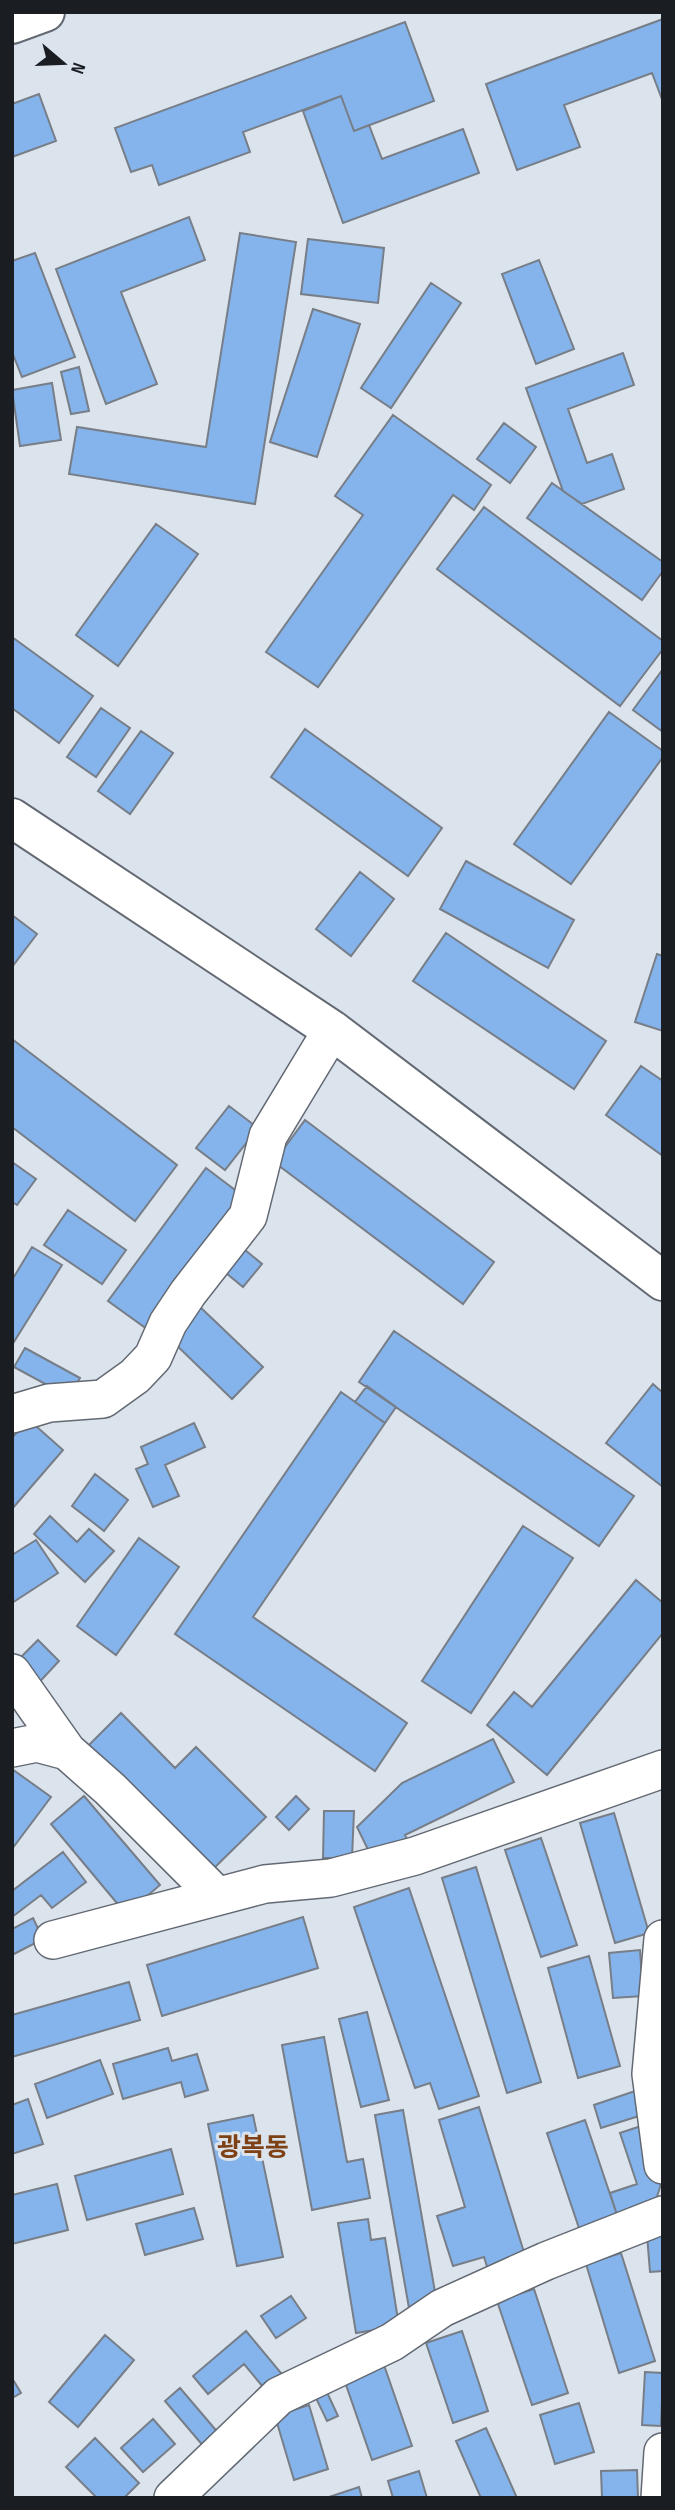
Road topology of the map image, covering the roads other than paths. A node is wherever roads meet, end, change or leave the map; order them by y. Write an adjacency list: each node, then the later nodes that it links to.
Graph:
1 (45, 12): 2 (main road)
2 (12, 24)
3 (12, 818): 4 (main road)
4 (332, 1030): 5 (main road); 6 (street)
5 (663, 1281)
6 (12, 1414)
7 (12, 1673): 9 (street)
8 (12, 1748): 9 (street)
9 (66, 1751): 11 (street)
10 (663, 1769): 11 (street)
11 (217, 1896): 13 (street)
12 (663, 1938): 14 (street)
13 (53, 1940)
14 (663, 2165)
15 (663, 2215): 17 (street)
16 (663, 2452): 18 (street)
17 (173, 2498)
18 (660, 2498)

